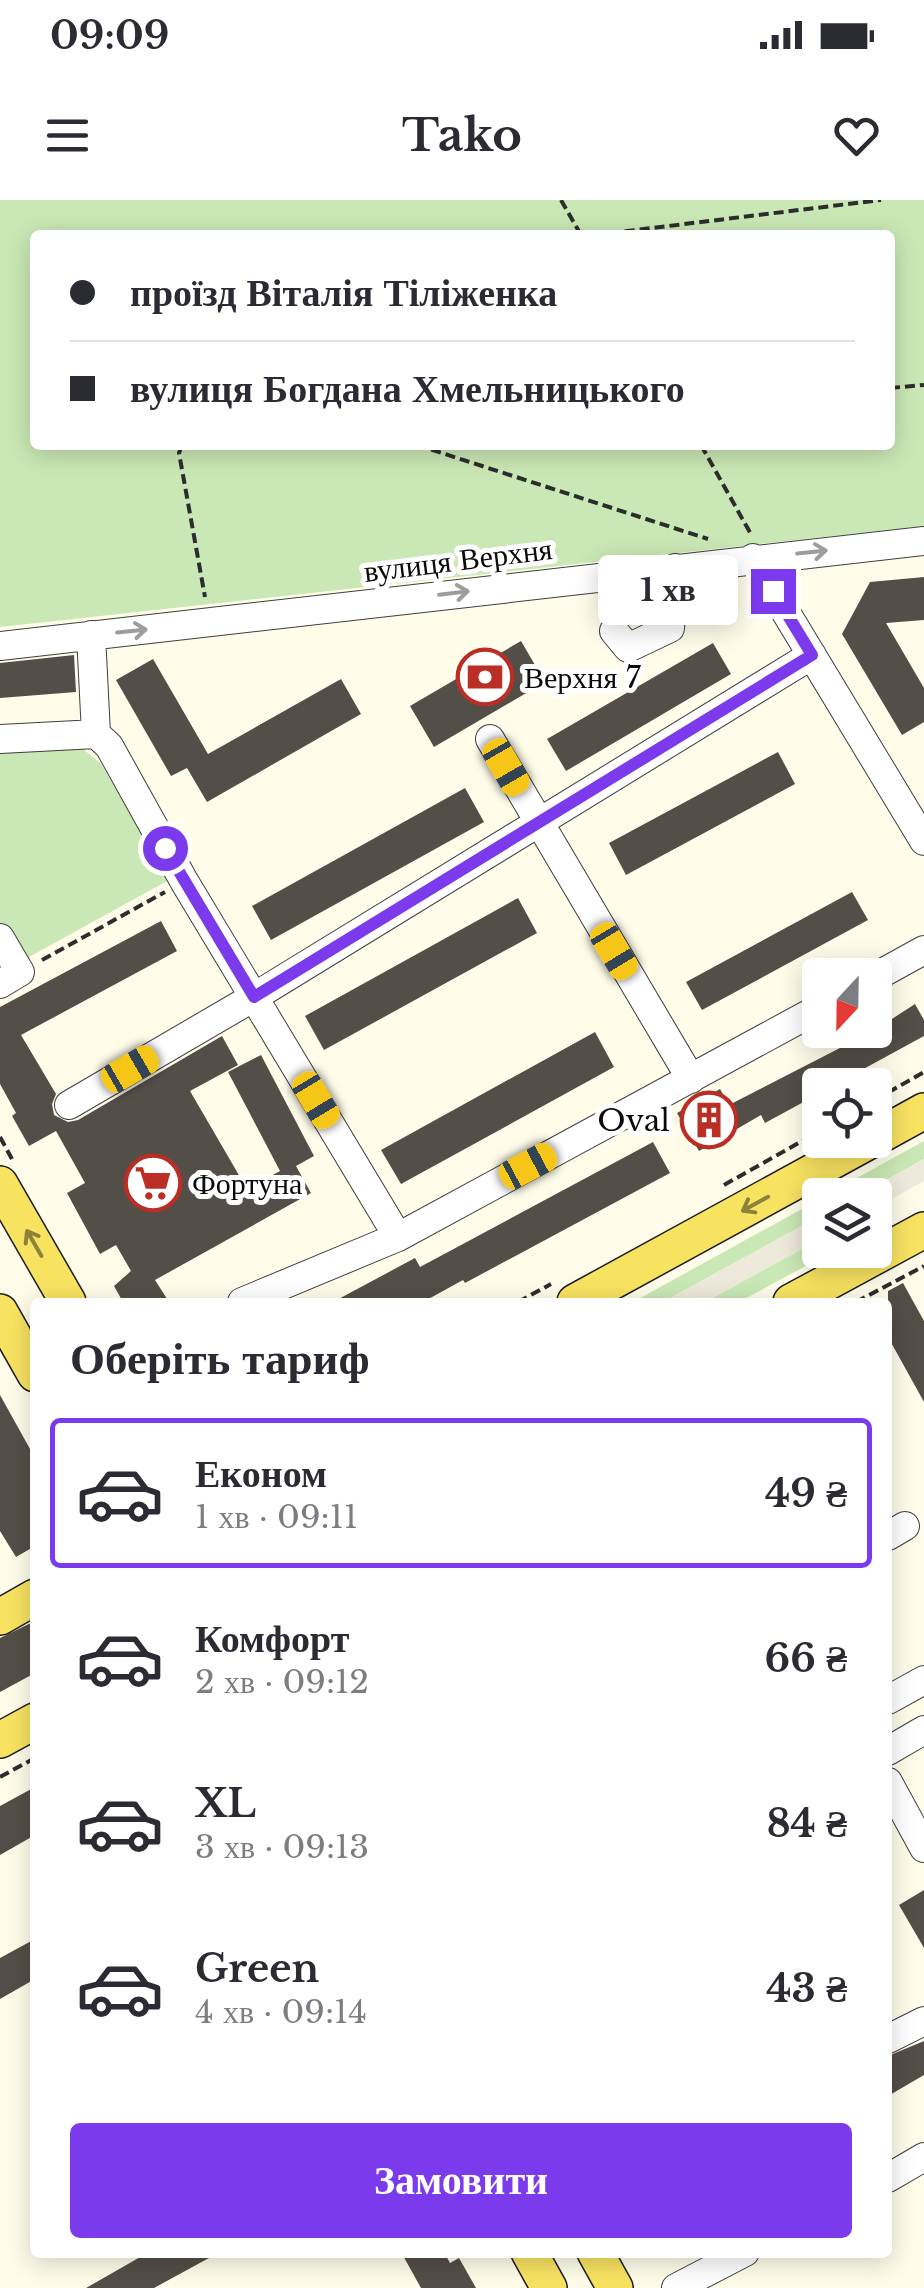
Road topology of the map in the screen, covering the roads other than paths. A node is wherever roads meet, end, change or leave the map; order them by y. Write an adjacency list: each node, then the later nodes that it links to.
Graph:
1 (924, 541): 2 (street, вулиця Верхня, one-way to 1)
2 (759, 558): 3 (street, вулиця Верхня); 7 (street)
3 (675, 568): 4 (street); 5 (street, вулиця Верхня, one-way to 3)
4 (614, 631)
5 (91, 635): 6 (street, вулиця Верхня); 8 (street)
6 (0, 646)
7 (812, 655): 11 (street); 12 (street)
8 (96, 734): 9 (street); 17 (street)
9 (0, 739)
10 (490, 739): 11 (street)
11 (537, 824): 17 (street); 19 (street)
12 (924, 841)
13 (0, 938): 16 (street)
14 (924, 950): 15 (street)
15 (892, 968)
16 (10, 978)
17 (254, 997): 20 (street); 26 (street)
18 (802, 1018): 19 (street)
19 (691, 1079): 26 (street)
20 (68, 1105)
21 (924, 1111): 22 (main road)
22 (892, 1129)
23 (838, 1158): 29 (main road, one-way to 29)
24 (0, 1184): 27 (main road, one-way to 24)
25 (924, 1230): 30 (main road)
26 (398, 1237): 28 (street)
27 (66, 1298)
28 (252, 1298)
29 (581, 1298)
30 (798, 1298)
31 (0, 1312): 32 (main road)
32 (30, 1365)
33 (30, 1600): 34 (main road)
34 (0, 1617)
35 (924, 1680): 36 (street)
36 (892, 1698)
37 (30, 1707): 38 (street)
38 (0, 1722)
39 (30, 1723): 41 (main road)
40 (924, 1730): 42 (street)
41 (0, 1740)
42 (892, 1749)
43 (892, 1789): 44 (street)
44 (924, 1848)
45 (924, 2020): 46 (street)
46 (892, 2037)
47 (924, 2156): 48 (street)
48 (892, 2176)
49 (532, 2258): 52 (main road)
50 (598, 2258): 53 (main road)
51 (734, 2258): 54 (street)
52 (549, 2288)
53 (615, 2288)
54 (676, 2288)

